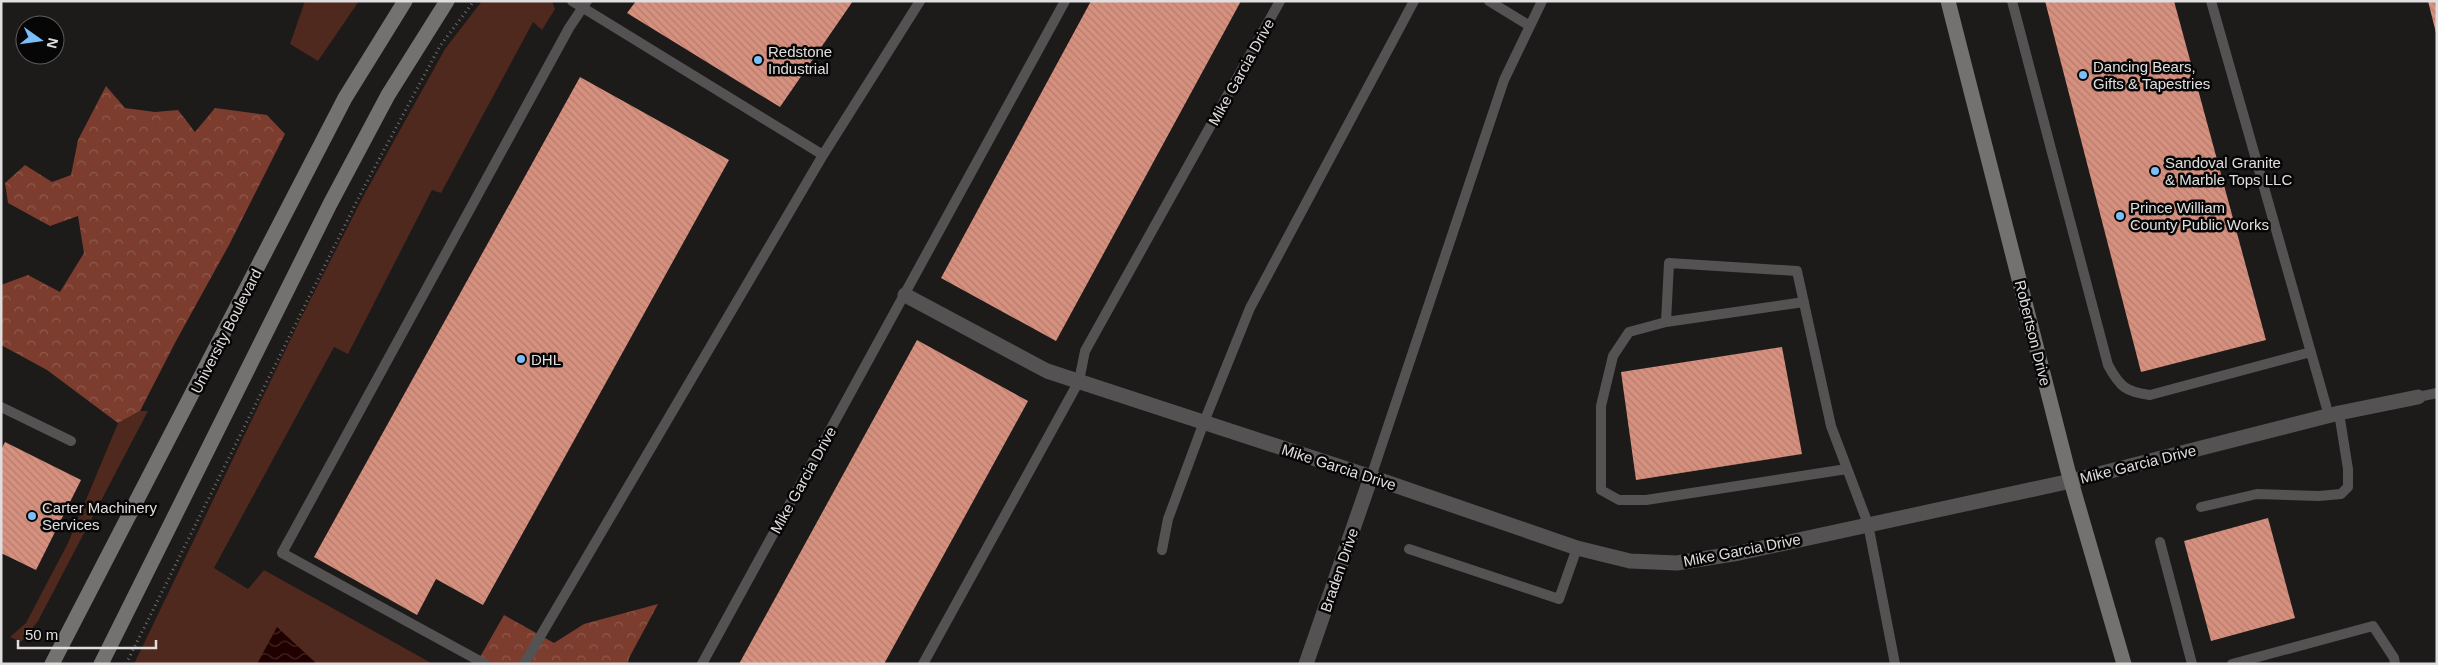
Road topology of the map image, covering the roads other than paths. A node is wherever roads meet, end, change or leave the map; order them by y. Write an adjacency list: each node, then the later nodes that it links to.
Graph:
1 (404, 1): 36 (main road, University Boulevard)
2 (447, 1): 37 (main road)
3 (572, 1): 13 (lane)
4 (920, 1): 15 (lane)
5 (1065, 1): 16 (lane, Mike Garcia Drive)
6 (1280, 1): 20 (lane, Mike Garcia Drive)
7 (1414, 1): 25 (lane)
8 (1489, 1): 14 (lane)
9 (1542, 1): 14 (lane)
10 (1948, 1): 29 (main road, Robertson Drive)
11 (2012, 1): 19 (lane)
12 (2211, 1): 19 (lane)
13 (584, 5): 15 (lane); 38 (lane)
14 (1530, 26): 28 (lane)
15 (824, 155): 39 (lane)
16 (905, 295): 20 (street, Mike Garcia Drive); 40 (lane, Mike Garcia Drive)
17 (1804, 302): 18 (lane); 18 (lane); 27 (lane)
18 (1666, 322): 27 (lane)
19 (2311, 352): 24 (lane)
20 (1079, 382): 25 (street, Mike Garcia Drive); 41 (lane, Mike Garcia Drive)
21 (2437, 392): 22 (lane)
22 (2418, 396): 24 (street, Mike Garcia Drive)
23 (1, 407): 26 (lane)
24 (2334, 415): 29 (street, Mike Garcia Drive); 30 (lane)
25 (1204, 422): 28 (street, Mike Garcia Drive); 35 (lane)
26 (70, 441)
27 (1847, 469): 31 (lane)
28 (1371, 477): 33 (street, Mike Garcia Drive); 42 (street, Braden Drive)
29 (2071, 481): 31 (street, Mike Garcia Drive); 44 (main road, Robertson Drive)
30 (2201, 507)
31 (1868, 524): 33 (street, Mike Garcia Drive); 43 (lane)
32 (2160, 542): 45 (lane)
33 (1577, 548): 34 (lane)
34 (1409, 549)
35 (1162, 550)
36 (52, 664)
37 (101, 664)
38 (485, 664)
39 (524, 664)
40 (702, 664)
41 (924, 664)
42 (1306, 664)
43 (1895, 664)
44 (2124, 664)
45 (2192, 664)
46 (2232, 664): 47 (lane)
47 (2395, 664)

